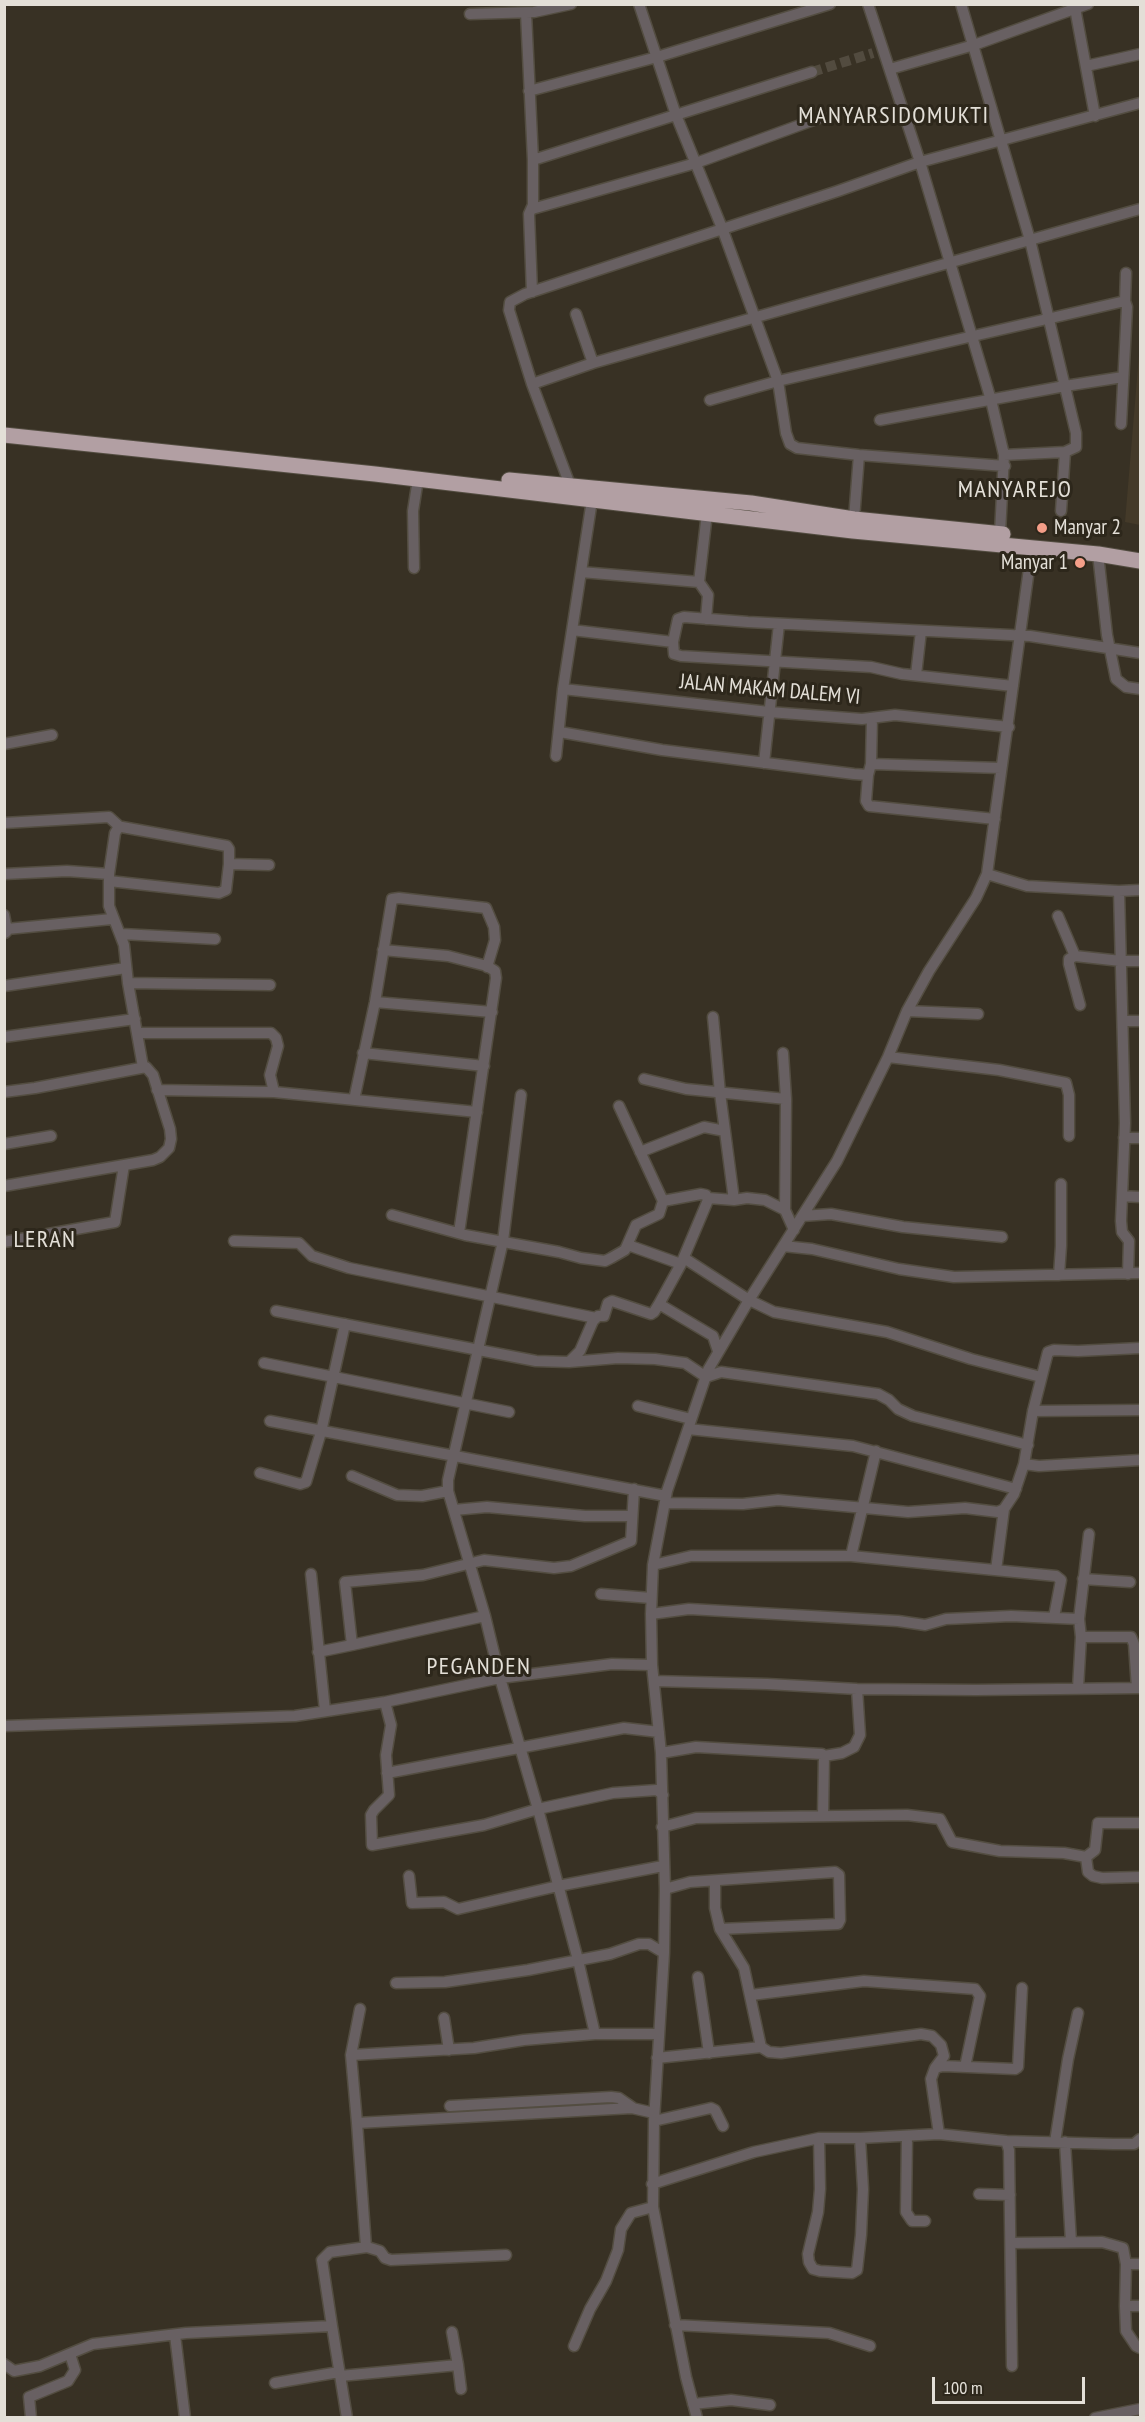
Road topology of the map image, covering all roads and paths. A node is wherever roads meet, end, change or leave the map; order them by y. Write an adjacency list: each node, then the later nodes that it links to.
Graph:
1 (571, 4): 8 (street)
2 (639, 4): 12 (street)
3 (831, 4): 12 (street)
4 (868, 4): 14 (street)
5 (961, 4): 10 (street)
6 (1088, 4): 7 (street)
7 (1075, 8): 10 (street); 13 (street)
8 (531, 10): 9 (street); 16 (street)
9 (470, 14)
10 (974, 45): 14 (street); 21 (street)
11 (1140, 54): 13 (street)
12 (657, 57): 16 (street); 18 (street)
13 (1086, 66): 19 (street)
14 (890, 69): 23 (street)
15 (812, 72): 18 (street)
16 (530, 91): 22 (street)
17 (1140, 103): 19 (street)
18 (676, 115): 22 (street); 24 (street)
19 (1095, 116): 21 (street)
20 (822, 117): 24 (street)
21 (1001, 140): 23 (street); 28 (street)
22 (533, 160): 25 (street)
23 (920, 162): 27 (street); 29 (street)
24 (696, 163): 25 (street); 27 (street)
25 (532, 209): 31 (street)
26 (1140, 209): 28 (street)
27 (722, 228): 31 (street); 34 (street)
28 (1030, 240): 29 (street); 35 (street)
29 (949, 264): 34 (street); 36 (street)
30 (1126, 273): 32 (street)
31 (524, 295): 39 (street)
32 (1125, 301): 35 (street); 38 (street)
33 (576, 314): 37 (street)
34 (756, 318): 37 (street); 40 (street)
35 (1050, 318): 36 (street); 41 (street)
36 (971, 337): 40 (street); 43 (street)
37 (592, 363): 39 (street)
38 (1123, 377): 41 (street); 45 (street)
39 (538, 381): 52 (street)
40 (778, 381): 42 (street); 49 (street)
41 (1065, 386): 43 (street); 48 (street)
42 (710, 400)
43 (991, 400): 44 (street); 50 (street)
44 (880, 420)
45 (1121, 424)
46 (4, 425): 51 (highway)
47 (4, 435): 51 (highway)
48 (1065, 452): 50 (street); 54 (street)
49 (859, 455): 50 (street); 56 (street)
50 (1004, 461): 57 (street)
51 (418, 474): 52 (highway); 53 (highway); 62 (street)
52 (570, 485): 56 (highway)
53 (592, 500): 55 (highway); 63 (street)
54 (1061, 511)
55 (707, 513): 58 (highway); 64 (street)
56 (854, 519): 57 (highway)
57 (1000, 533): 59 (highway)
58 (1032, 547): 60 (highway); 69 (street)
59 (1140, 550)
60 (1098, 554): 61 (highway); 71 (street)
61 (1140, 561)
62 (414, 567)
63 (581, 572): 64 (street); 67 (street)
64 (699, 582): 65 (street)
65 (706, 619): 66 (street); 70 (street)
66 (779, 624): 68 (street); 73 (street)
67 (572, 630): 70 (street); 76 (street)
68 (921, 631): 69 (street); 74 (street)
69 (1019, 637): 71 (street); 75 (street)
70 (673, 642): 73 (street)
71 (1110, 649): 72 (street); 77 (street)
72 (1140, 653)
73 (773, 663): 74 (street); 78 (street)
74 (916, 675): 75 (street)
75 (1013, 686): 80 (street)
76 (563, 689): 78 (street, JALAN MAKAM DALEM VI); 81 (street)
77 (1140, 689)
78 (769, 712): 79 (street, JALAN MAKAM DALEM VI); 85 (street)
79 (872, 718): 80 (street, JALAN MAKAM DALEM VI); 87 (street)
80 (1009, 727): 86 (street)
81 (560, 732): 84 (street); 85 (street)
82 (52, 735): 83 (street)
83 (4, 744)
84 (556, 756)
85 (764, 763): 87 (street)
86 (1001, 768): 87 (street); 88 (street)
87 (869, 769): 88 (street)
88 (995, 819): 94 (street)
89 (4, 823): 90 (street)
90 (120, 827): 91 (street); 95 (street)
91 (229, 864): 92 (street); 95 (street)
92 (268, 866)
93 (4, 874): 95 (street)
94 (987, 874): 97 (street); 115 (street)
95 (109, 877): 100 (street)
96 (1140, 890): 97 (street)
97 (1119, 891): 107 (street)
98 (4, 915): 101 (street)
99 (1058, 916): 105 (street)
100 (112, 919): 101 (street); 102 (street)
101 (6, 931)
102 (122, 934): 103 (street); 109 (street)
103 (215, 939)
104 (383, 951): 108 (street); 108 (street); 113 (street)
105 (1075, 956): 107 (street); 114 (street)
106 (1140, 961): 107 (street)
107 (1121, 962): 121 (street)
108 (487, 967): 116 (street)
109 (126, 968): 110 (street); 111 (street)
110 (128, 983): 112 (street); 119 (street)
111 (4, 986)
112 (270, 986)
113 (375, 1002): 116 (street); 124 (street)
114 (1080, 1005)
115 (907, 1011): 117 (street); 126 (street)
116 (492, 1012): 127 (street)
117 (978, 1014)
118 (713, 1017): 133 (street)
119 (135, 1019): 122 (street); 123 (street)
120 (1140, 1021): 121 (street)
121 (1123, 1022): 142 (street)
122 (138, 1033): 128 (street); 132 (street)
123 (4, 1037)
124 (363, 1053): 127 (street); 136 (street)
125 (783, 1053): 135 (street)
126 (888, 1057): 141 (street); 156 (street)
127 (484, 1066): 138 (street)
128 (142, 1067): 130 (street); 131 (street)
129 (644, 1079): 133 (street)
130 (157, 1090): 132 (street); 146 (street)
131 (4, 1092)
132 (274, 1092): 136 (street)
133 (720, 1093): 135 (street); 139 (street)
134 (520, 1095): 161 (street)
135 (786, 1099): 154 (street)
136 (354, 1100): 138 (street)
137 (620, 1106): 145 (street)
138 (477, 1112): 158 (street)
139 (726, 1131): 145 (street); 152 (street)
140 (51, 1136): 144 (street)
141 (1070, 1136)
142 (1124, 1138): 143 (street); 149 (street)
143 (1140, 1138)
144 (4, 1144)
145 (640, 1152): 153 (street)
146 (124, 1165): 148 (street); 162 (street)
147 (1061, 1184): 168 (street)
148 (4, 1186)
149 (1122, 1196): 150 (street); 167 (street)
150 (1140, 1197)
151 (708, 1198): 152 (street); 153 (street); 165 (street)
152 (734, 1200): 154 (street)
153 (663, 1201): 163 (street)
154 (784, 1210): 157 (street)
155 (392, 1215): 158 (street)
156 (802, 1216): 157 (street); 159 (street)
157 (794, 1230): 164 (street)
158 (459, 1233): 161 (street)
159 (1002, 1237)
160 (234, 1240): 169 (street)
161 (502, 1241): 163 (street); 169 (street)
162 (4, 1242)
163 (628, 1245): 165 (street)
164 (783, 1246): 168 (street); 170 (street)
165 (682, 1261): 170 (street); 171 (street)
166 (1140, 1273): 167 (street)
167 (1128, 1274): 168 (street)
168 (1059, 1275)
169 (491, 1297): 173 (street); 176 (street)
170 (749, 1300): 177 (street); 182 (street)
171 (658, 1304): 173 (street); 177 (street)
172 (276, 1311): 174 (street)
173 (596, 1318): 178 (street)
174 (345, 1324): 176 (street); 180 (street)
175 (1140, 1348): 182 (street)
176 (479, 1349): 178 (street); 183 (street)
177 (718, 1351): 181 (street)
178 (569, 1362): 181 (street)
179 (264, 1363): 180 (street)
180 (333, 1377): 183 (street); 190 (street)
181 (706, 1377): 189 (street); 191 (street)
182 (1041, 1377): 186 (street)
183 (466, 1403): 187 (street); 193 (street)
184 (638, 1406): 189 (street)
185 (1140, 1410): 186 (street)
186 (1033, 1411): 191 (street)
187 (509, 1412)
188 (270, 1422): 190 (street)
189 (690, 1424): 192 (street); 201 (street)
190 (321, 1432): 193 (street); 196 (street)
191 (1028, 1445): 195 (street)
192 (876, 1451): 199 (street); 202 (street)
193 (454, 1456): 198 (street); 200 (street)
194 (1140, 1460): 195 (street)
195 (1024, 1464): 199 (street)
196 (260, 1473)
197 (352, 1476): 200 (street)
198 (634, 1489): 201 (street); 205 (street)
199 (1016, 1489): 203 (street)
200 (447, 1491): 204 (street)
201 (666, 1499): 202 (street); 209 (street)
202 (863, 1507): 203 (street); 207 (street)
203 (1004, 1509): 210 (street)
204 (454, 1510): 205 (street); 208 (street)
205 (632, 1516): 208 (street)
206 (1089, 1534): 212 (street)
207 (851, 1556): 209 (street); 210 (street)
208 (468, 1563): 217 (street); 221 (street)
209 (653, 1565): 215 (street)
210 (996, 1570): 218 (street)
211 (311, 1574): 222 (street)
212 (1083, 1579): 213 (street); 219 (street)
213 (1130, 1582)
214 (601, 1594): 215 (street)
215 (651, 1598): 216 (street)
216 (651, 1614): 218 (street); 223 (street)
217 (485, 1616): 221 (street); 224 (street)
218 (1054, 1617): 219 (street)
219 (1078, 1619): 220 (street)
220 (1081, 1636): 226 (street); 227 (street)
221 (352, 1645): 222 (street)
222 (318, 1652): 230 (street)
223 (652, 1665): 224 (street); 225 (street)
224 (500, 1678): 229 (street); 233 (street)
225 (654, 1681): 228 (street); 232 (street)
226 (1078, 1688): 227 (street); 228 (street)
227 (1139, 1688)
228 (856, 1689): 235 (street)
229 (385, 1702): 230 (street); 236 (street)
230 (325, 1711): 231 (street)
231 (4, 1726)
232 (659, 1732): 233 (street); 234 (street)
233 (519, 1748): 236 (street); 238 (street)
234 (661, 1753): 235 (street); 237 (street)
235 (824, 1756): 239 (street)
236 (387, 1773): 238 (street)
237 (663, 1795): 238 (street); 241 (street)
238 (538, 1809): 247 (street)
239 (823, 1816): 241 (street); 242 (street)
240 (1140, 1823): 242 (street)
241 (662, 1827): 243 (street)
242 (1086, 1857): 245 (street)
243 (663, 1866): 247 (street); 248 (street)
244 (409, 1876): 247 (street)
245 (1140, 1877)
246 (715, 1881): 248 (street); 249 (street); 249 (street)
247 (558, 1886): 251 (street)
248 (665, 1889): 250 (street)
249 (720, 1929): 255 (street)
250 (664, 1953): 251 (street); 260 (street)
251 (578, 1960): 253 (street); 259 (street)
252 (698, 1977): 263 (street)
253 (396, 1983)
254 (1022, 1988): 266 (street)
255 (751, 1995): 261 (street); 266 (street)
256 (360, 2009): 264 (street)
257 (1077, 2013): 280 (street)
258 (444, 2018): 262 (street)
259 (595, 2034): 260 (street); 262 (street)
260 (658, 2034): 265 (street)
261 (761, 2047): 263 (street); 267 (street)
262 (449, 2050): 264 (street)
263 (709, 2053): 265 (street)
264 (351, 2055): 272 (street)
265 (657, 2058): 271 (street)
266 (965, 2067): 267 (street)
267 (935, 2068): 274 (street)
268 (625, 2103): 269 (street); 269 (street); 271 (street)
269 (569, 2105): 270 (street); 272 (street)
270 (450, 2106)
271 (654, 2117): 273 (street); 281 (street)
272 (357, 2123): 288 (street)
273 (723, 2126)
274 (939, 2134): 275 (street); 279 (street)
275 (907, 2136): 277 (street); 285 (street)
276 (819, 2138): 277 (street); 277 (street); 281 (street)
277 (860, 2138)
278 (1140, 2139): 280 (street)
279 (1006, 2141): 280 (street); 283 (street)
280 (1060, 2142): 286 (street)
281 (652, 2184): 284 (street)
282 (979, 2194): 283 (street)
283 (1010, 2195): 287 (street)
284 (653, 2207): 294 (street); 298 (street)
285 (925, 2221)
286 (1071, 2242): 287 (street); 290 (street)
287 (1011, 2243): 304 (street)
288 (366, 2247): 289 (street); 295 (street)
289 (506, 2255)
290 (1126, 2264): 291 (street); 292 (street)
291 (1140, 2264)
292 (1125, 2306): 293 (street); 300 (street)
293 (1140, 2306)
294 (675, 2325): 299 (street); 308 (street)
295 (332, 2326): 297 (street); 305 (street)
296 (453, 2332): 303 (street)
297 (175, 2335): 301 (street); 312 (street)
298 (574, 2346)
299 (870, 2346)
300 (1140, 2348)
301 (70, 2354): 302 (street); 311 (street)
302 (4, 2364)
303 (458, 2365): 305 (street); 307 (street)
304 (1012, 2366)
305 (340, 2374): 306 (street); 313 (street)
306 (275, 2383)
307 (461, 2389)
308 (693, 2404): 309 (street); 314 (street)
309 (770, 2405)
310 (1140, 2409): 315 (street)
311 (31, 2418)
312 (185, 2418)
313 (347, 2418)
314 (697, 2418)
315 (1095, 2418)

